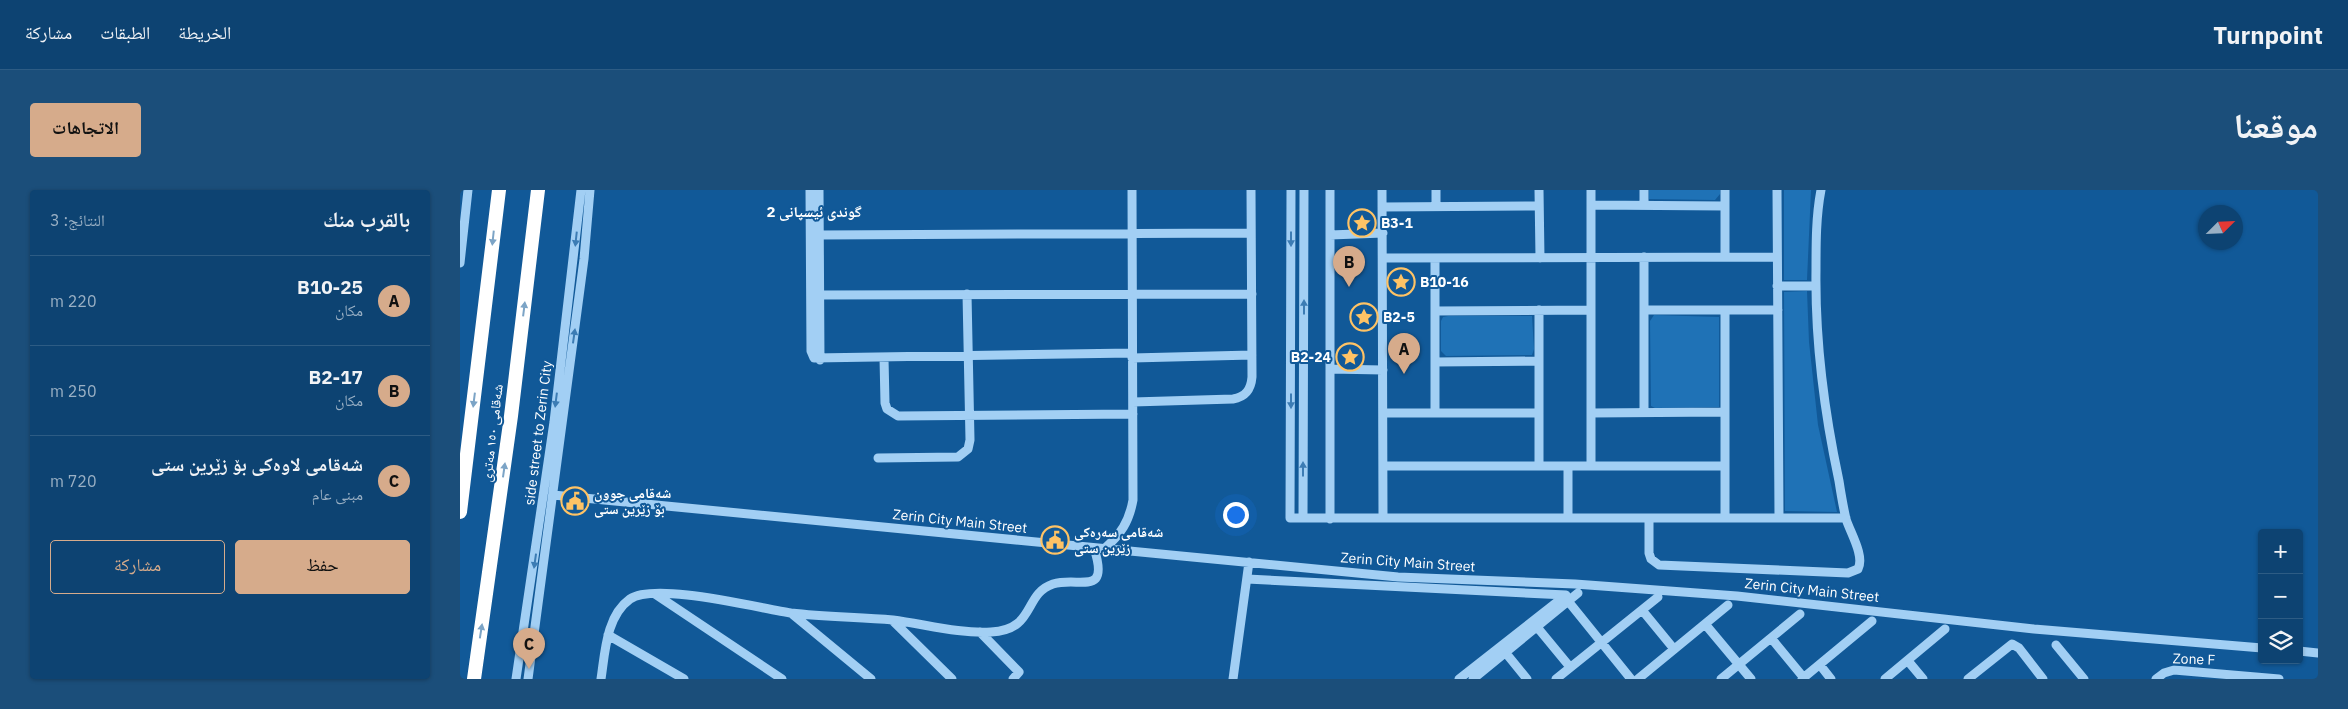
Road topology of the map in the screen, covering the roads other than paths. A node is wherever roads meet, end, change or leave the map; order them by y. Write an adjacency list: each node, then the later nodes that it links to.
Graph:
1 (468, 190): 39 (street)
2 (499, 190): 79 (highway, شەقامی ١٥٠ مەتری, one-way to 79)
3 (538, 190): 122 (highway, شەقامی ١٥٠ مەتری, one-way to 3)
4 (581, 190): 123 (street, side street to Zerin City, one-way to 123)
5 (590, 190): 78 (street, side street to Zerin City, one-way to 5)
6 (810, 190): 58 (street)
7 (820, 190): 29 (street)
8 (1132, 190): 30 (street)
9 (1251, 190): 27 (street)
10 (1291, 190): 40 (street, one-way to 40)
11 (1304, 190): 41 (street)
12 (1330, 190): 31 (street)
13 (1382, 190): 26 (street)
14 (1436, 190): 21 (street)
15 (1539, 190): 24 (street)
16 (1591, 190): 22 (street)
17 (1644, 190): 23 (street)
18 (1725, 190): 25 (street)
19 (1777, 190): 34 (street)
20 (1821, 190): 43 (street)
21 (1436, 205): 24 (street); 26 (street)
22 (1591, 205): 23 (street); 38 (street)
23 (1644, 205): 25 (street)
24 (1539, 206): 37 (street)
25 (1725, 206): 33 (street)
26 (1382, 207): 28 (street)
27 (1252, 234): 30 (street); 45 (street)
28 (1382, 234): 31 (street); 35 (street)
29 (820, 235): 30 (street); 46 (street)
30 (1132, 235): 47 (street)
31 (1330, 235): 61 (street)
32 (1644, 257): 33 (street); 38 (street); 50 (street)
33 (1725, 257): 34 (street)
34 (1777, 257): 42 (street)
35 (1383, 258): 36 (street); 62 (street)
36 (1434, 258): 37 (street); 53 (street)
37 (1540, 258): 38 (street)
38 (1591, 258): 49 (street)
39 (460, 263)
40 (1291, 286): 41 (street); 81 (street, one-way to 81)
41 (1304, 286): 81 (street, one-way to 41)
42 (1777, 286): 43 (street); 52 (street)
43 (1816, 286): 86 (street)
44 (967, 294): 46 (street); 47 (street); 56 (street)
45 (1252, 294): 47 (street); 55 (street)
46 (820, 295): 58 (street)
47 (1132, 295): 54 (street)
48 (1539, 310): 49 (street); 53 (street); 60 (street)
49 (1591, 310): 69 (street)
50 (1644, 310): 51 (street); 64 (street)
51 (1725, 310): 52 (street); 65 (street)
52 (1778, 310): 80 (street)
53 (1435, 311): 59 (street)
54 (1132, 355): 55 (street); 56 (street); 63 (street)
55 (1252, 355): 63 (street)
56 (969, 356): 57 (street); 71 (street)
57 (884, 358): 58 (street); 71 (street)
58 (820, 360)
59 (1435, 362): 60 (street); 67 (street)
60 (1539, 362): 68 (street)
61 (1330, 369): 62 (street); 87 (street)
62 (1383, 370): 66 (street)
63 (1133, 402): 70 (street)
64 (1644, 412): 65 (street); 69 (street)
65 (1725, 412): 77 (street)
66 (1383, 413): 67 (street); 73 (street)
67 (1435, 413): 68 (street)
68 (1539, 413): 74 (street)
69 (1591, 413): 76 (street)
70 (1133, 414): 71 (street); 89 (street)
71 (970, 415): 72 (street)
72 (878, 458)
73 (1383, 466): 74 (street); 82 (street)
74 (1539, 466): 75 (street)
75 (1568, 466): 76 (street); 83 (street)
76 (1591, 466): 77 (street)
77 (1724, 466): 85 (street)
78 (552, 495): 88 (street, Zerin City Main Street); 124 (street, side street to Zerin City)
79 (460, 512)
80 (1779, 517): 85 (street); 86 (street)
81 (1303, 518): 87 (street)
82 (1383, 518): 83 (street); 87 (street)
83 (1568, 518): 84 (street)
84 (1649, 518): 85 (street); 86 (street)
85 (1725, 518)
86 (1846, 518)
87 (1330, 519)
88 (1094, 548): 89 (street, Zerin City Main Street); 105 (street)
89 (1104, 549): 90 (street, Zerin City Main Street)
90 (1252, 562): 91 (street); 110 (street, Zerin City Main Street)
91 (1250, 579): 130 (street); 131 (street)
92 (1578, 593): 95 (street)
93 (655, 594): 98 (street); 106 (street); 119 (street)
94 (1658, 597): 97 (street)
95 (1568, 601): 103 (street); 108 (street)
96 (1728, 605): 102 (street)
97 (1642, 610): 108 (street); 111 (street)
98 (791, 613): 100 (street); 127 (street)
99 (1800, 614): 107 (street)
100 (892, 620): 105 (street); 128 (street)
101 (1872, 621): 117 (street)
102 (1705, 624): 111 (street); 116 (street)
103 (1537, 627): 113 (street); 118 (street)
104 (1945, 629): 115 (street)
105 (980, 632): 129 (street)
106 (608, 635): 125 (street); 126 (street)
107 (1771, 638): 116 (street); 121 (street)
108 (1601, 642): 118 (street); 135 (street)
109 (2056, 645): 144 (street)
110 (2258, 648)
111 (1674, 649): 136 (street)
112 (2303, 651): 114 (street)
113 (1504, 652): 132 (street); 133 (street)
114 (2318, 652)
115 (1908, 660): 140 (street); 141 (street)
116 (1739, 664): 137 (street); 138 (street)
117 (1820, 665): 121 (street); 139 (street)
118 (1570, 667): 134 (street)
119 (776, 677)
120 (2232, 677): 145 (street, Zone F); 146 (street, Zone F)
121 (1803, 678)
122 (474, 679)
123 (516, 679)
124 (528, 679)
125 (601, 679)
126 (684, 679)
127 (871, 679)
128 (952, 679)
129 (1013, 679)
130 (1233, 679)
131 (1460, 679)
132 (1473, 679)
133 (1527, 679)
134 (1556, 679)
135 (1632, 679)
136 (1638, 679)
137 (1721, 679)
138 (1751, 679)
139 (1831, 679)
140 (1885, 679)
141 (1923, 679)
142 (1968, 679): 143 (street)
143 (2043, 679)
144 (2084, 679)
145 (2156, 679)
146 (2279, 679)

